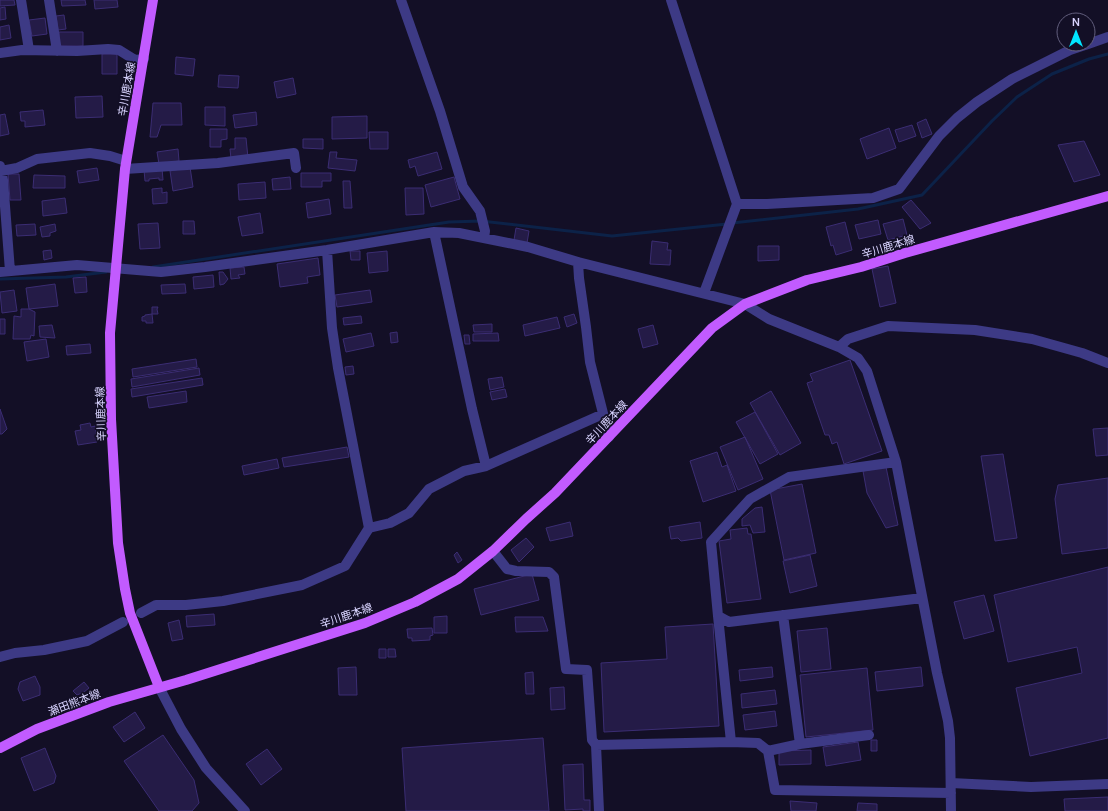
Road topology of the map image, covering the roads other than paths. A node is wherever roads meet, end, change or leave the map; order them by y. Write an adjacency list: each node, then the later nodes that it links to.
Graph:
1 (21, 0): 8 (street)
2 (49, 0): 9 (street)
3 (153, 0): 12 (main road, 辛川鹿本線)
4 (401, 0): 19 (street)
5 (671, 0): 17 (street)
6 (1108, 37): 7 (street)
7 (1096, 41)
8 (29, 50): 9 (street); 11 (street)
9 (57, 51): 12 (street)
10 (1066, 52): 17 (street)
11 (0, 53)
12 (144, 58): 13 (main road, 辛川鹿本線)
13 (126, 165): 14 (street); 15 (street); 22 (main road, 辛川鹿本線)
14 (1, 168): 23 (street)
15 (296, 168)
16 (1108, 196): 25 (main road, 辛川鹿本線)
17 (737, 204): 24 (street)
18 (434, 232): 19 (street); 20 (street); 31 (street)
19 (484, 238): 21 (street)
20 (326, 250): 22 (street); 32 (street)
21 (578, 262): 24 (street); 28 (street)
22 (115, 269): 23 (street); 40 (main road, 辛川鹿本線)
23 (5, 271)
24 (704, 293): 25 (street)
25 (745, 304): 26 (street); 29 (main road, 辛川鹿本線)
26 (839, 347): 27 (street); 30 (street)
27 (1108, 363)
28 (603, 414): 29 (street); 31 (street)
29 (609, 438): 33 (main road, 辛川鹿本線)
30 (896, 462): 34 (street); 37 (street)
31 (486, 466): 32 (street)
32 (369, 528): 35 (street)
33 (493, 551): 40 (main road, 辛川鹿本線); 44 (street)
34 (922, 598): 36 (street); 48 (street)
35 (141, 613)
36 (783, 615): 37 (street); 43 (street)
37 (718, 616): 42 (street)
38 (123, 622): 39 (street)
39 (0, 657)
40 (159, 687): 45 (main road, 瀬田熊本線); 49 (street)
41 (869, 735): 43 (street)
42 (731, 742): 44 (street); 46 (street)
43 (800, 744): 46 (street)
44 (596, 745): 50 (street)
45 (0, 748)
46 (768, 751): 48 (street)
47 (1108, 784): 48 (street)
48 (951, 788): 51 (street)
49 (245, 811)
50 (599, 811)
51 (952, 811)

